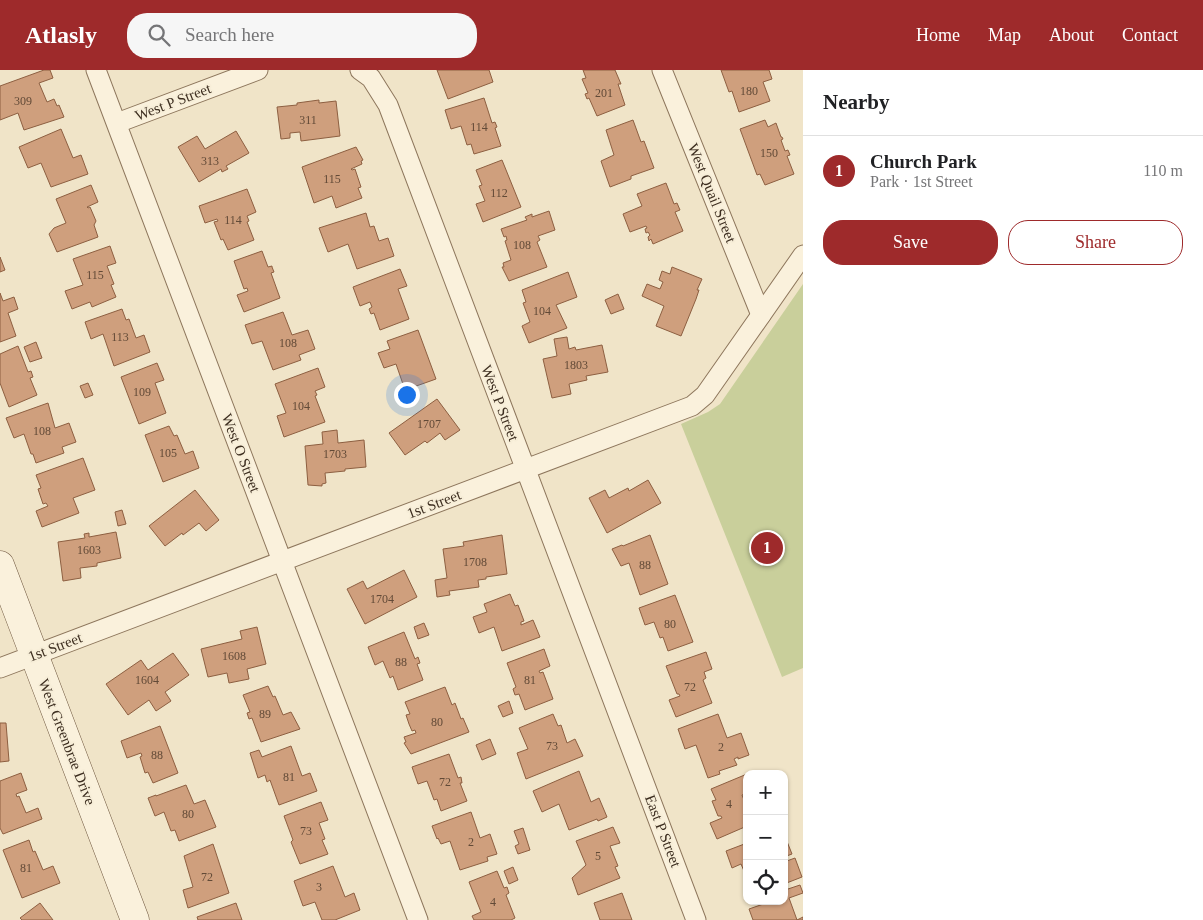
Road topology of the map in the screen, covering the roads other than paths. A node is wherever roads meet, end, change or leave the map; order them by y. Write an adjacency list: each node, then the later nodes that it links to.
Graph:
1 (96, 70): 5 (street, West O Street)
2 (258, 70): 5 (street, West P Street)
3 (360, 70): 8 (street, West P Street)
4 (662, 70): 7 (street, West Quail Street)
5 (117, 124): 9 (street, West O Street)
6 (803, 255): 7 (street, 1st Street)
7 (761, 315): 8 (street, 1st Street)
8 (526, 469): 9 (street, 1st Street); 13 (street, West P Street)
9 (282, 561): 11 (street, 1st Street); 15 (street, West O Street)
10 (0, 565): 11 (street, West Greenbrae Drive)
11 (34, 655): 12 (street, 1st Street); 14 (street, West Greenbrae Drive)
12 (0, 668)
13 (629, 743): 16 (street, East P Street)
14 (134, 920)
15 (418, 920)
16 (696, 920)

